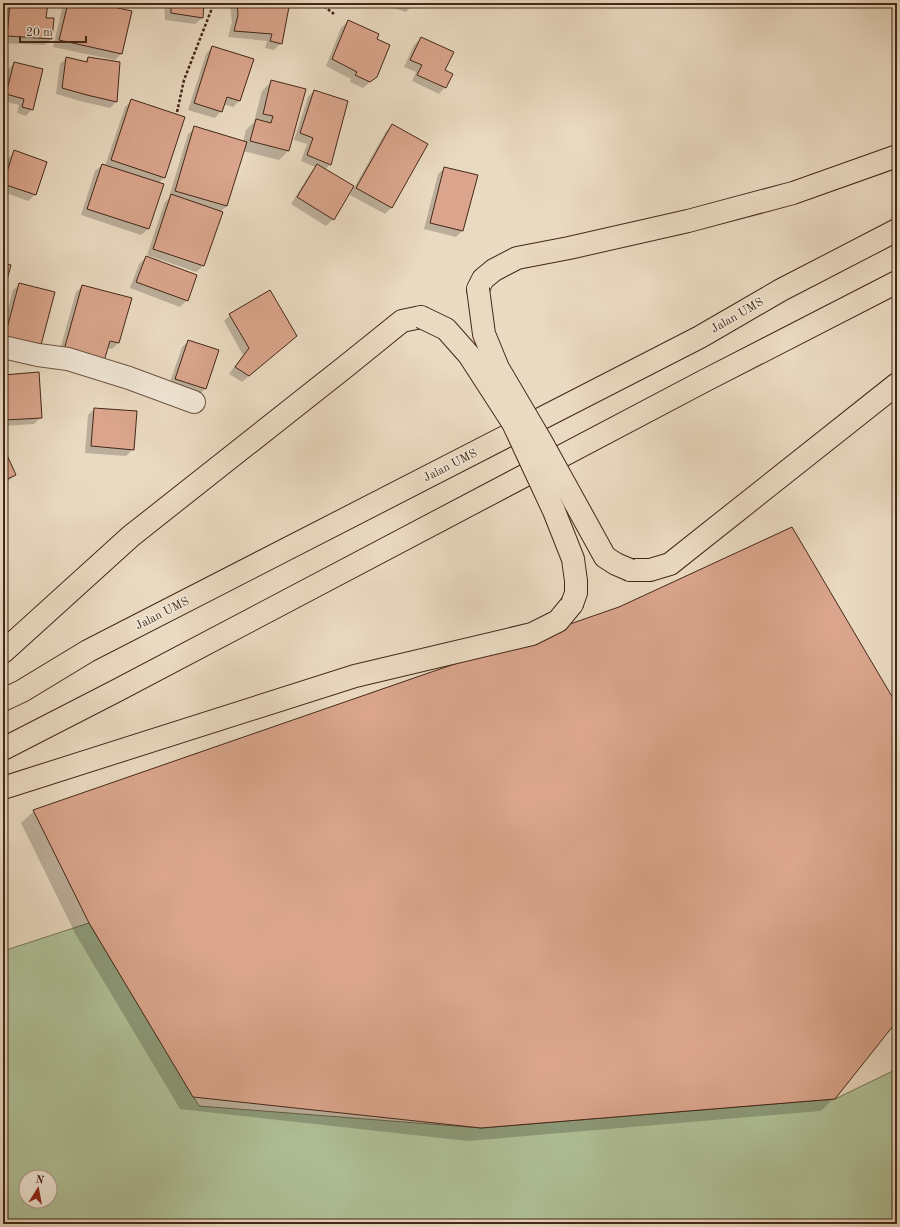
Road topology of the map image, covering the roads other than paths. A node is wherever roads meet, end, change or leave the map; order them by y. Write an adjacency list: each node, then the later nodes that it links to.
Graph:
1 (897, 156): 5 (highway, bridge)
2 (897, 230): 8 (highway, Jalan UMS)
3 (897, 282): 9 (highway)
4 (3, 347): 6 (street)
5 (897, 384)
6 (194, 402)
7 (3, 652): 10 (highway, bridge)
8 (3, 700)
9 (3, 749)
10 (3, 788)

